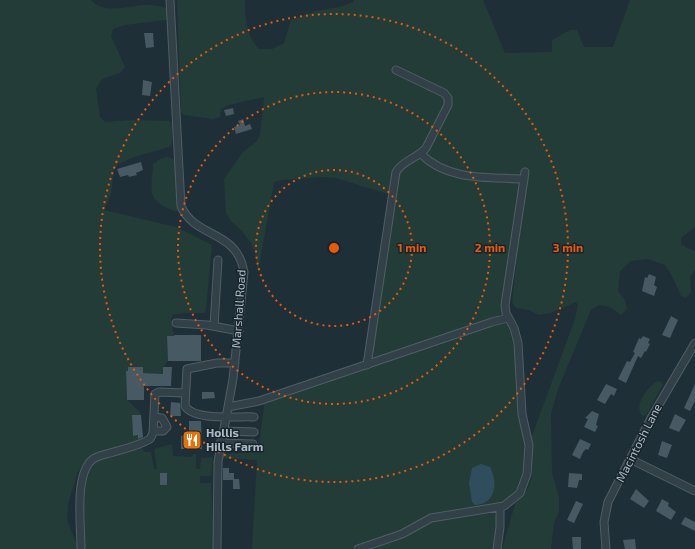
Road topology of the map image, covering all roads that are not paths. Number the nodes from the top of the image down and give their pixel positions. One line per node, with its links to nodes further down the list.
1 (170, 0): 8 (street, Marshall Road)
2 (396, 70): 3 (street)
3 (421, 154): 5 (street); 11 (street)
4 (218, 260): 7 (street)
5 (508, 318): 11 (street); 24 (street)
6 (176, 323): 7 (street)
7 (214, 326): 8 (street)
8 (239, 331): 10 (street, Marshall Road)
9 (695, 343): 22 (street, Macintosh Lane)
10 (235, 363): 12 (street); 13 (street, Marshall Road)
11 (367, 365): 13 (street)
12 (184, 393): 14 (street); 15 (street)
13 (228, 407): 14 (street, Marshall Road)
14 (226, 416): 16 (street); 18 (street, Marshall Road)
15 (154, 417): 17 (street); 17 (street)
16 (254, 417)
17 (153, 431): 25 (street)
18 (223, 431): 19 (street); 20 (street, Marshall Road)
19 (254, 432)
20 (220, 443): 21 (street); 26 (street, Marshall Road)
21 (253, 444)
22 (630, 459): 23 (street); 29 (street, Macintosh Lane)
23 (695, 491)
24 (500, 506): 27 (street); 28 (street)
25 (81, 547)
26 (217, 549)
27 (358, 549)
28 (497, 549)
29 (606, 549)

